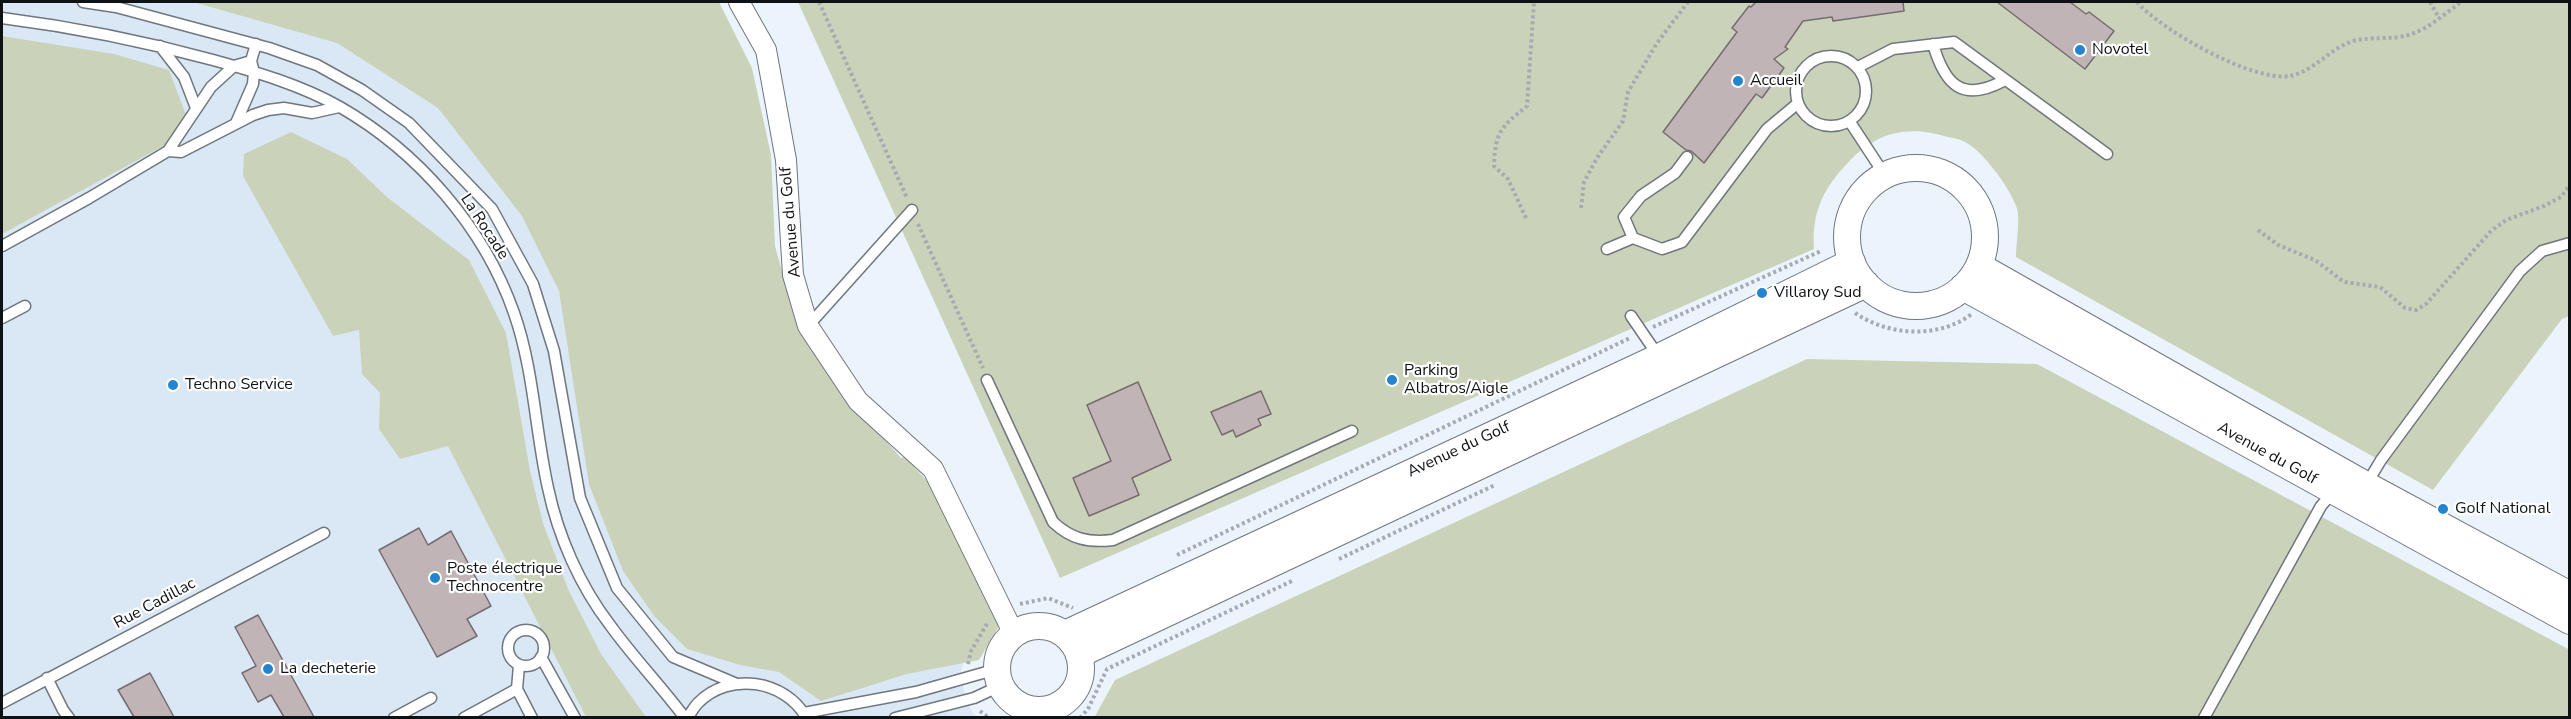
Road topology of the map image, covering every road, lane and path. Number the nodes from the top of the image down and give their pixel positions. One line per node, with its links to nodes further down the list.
1 (83, 2): 11 (lane, La Rocade)
2 (739, 2): 46 (street, Avenue du Golf)
3 (819, 2): 29 (path)
4 (1534, 2): 30 (path)
5 (1688, 2): 28 (path)
6 (2137, 2): 10 (path)
7 (2430, 2): 10 (path)
8 (2461, 2): 10 (path)
9 (2, 18): 13 (lane, La Rocade)
10 (2439, 18)
11 (256, 44): 15 (lane); 70 (lane, La Rocade)
12 (1933, 44): 16 (lane); 17 (lane); 17 (lane)
13 (160, 46): 14 (lane, La Rocade); 20 (lane)
14 (234, 66): 15 (lane, La Rocade); 20 (lane)
15 (252, 66): 19 (lane, La Rocade); 22 (lane)
16 (1858, 67): 18 (lane); 21 (lane)
17 (2006, 80): 24 (lane)
18 (1797, 104): 21 (lane); 32 (lane)
19 (339, 106): 22 (lane); 81 (lane, La Rocade)
20 (196, 108): 23 (lane)
21 (1850, 122): 26 (lane)
22 (236, 123): 23 (lane)
23 (168, 151): 34 (lane)
24 (2107, 154)
25 (1687, 157): 32 (lane)
26 (1884, 174): 37 (street); 38 (street)
27 (2570, 185): 31 (path)
28 (1581, 208)
29 (912, 210): 46 (lane); 49 (path)
30 (1526, 218)
31 (2258, 230)
32 (1633, 238): 35 (lane)
33 (2570, 243): 51 (lane)
34 (2, 246)
35 (1607, 249)
36 (1824, 249): 47 (path)
37 (1852, 262): 39 (street); 48 (street, Avenue du Golf)
38 (1979, 266): 40 (street); 51 (street, Avenue du Golf)
39 (1866, 284): 40 (street); 63 (street, Avenue du Golf)
40 (1963, 287): 52 (street, Avenue du Golf)
41 (25, 306): 45 (lane)
42 (1850, 309): 43 (path)
43 (1976, 312)
44 (1631, 316): 47 (lane)
45 (2, 318)
46 (808, 326): 62 (street, Avenue du Golf)
47 (1642, 332): 48 (lane); 54 (path)
48 (1659, 357): 63 (street, Avenue du Golf)
49 (987, 380): 50 (lane)
50 (1352, 430)
51 (2366, 485): 55 (street, Avenue du Golf)
52 (2334, 491): 61 (street, Avenue du Golf); 85 (lane)
53 (324, 532): 69 (lane, Rue Cadillac)
54 (1172, 558)
55 (2570, 595)
56 (1080, 602): 58 (path)
57 (1019, 604): 58 (path)
58 (1069, 607): 59 (path)
59 (1079, 612)
60 (992, 616): 66 (path)
61 (2570, 621)
62 (1014, 634): 63 (street); 68 (street)
63 (1072, 644): 68 (street)
64 (541, 657): 65 (lane); 65 (lane); 80 (lane)
65 (519, 665): 71 (lane)
66 (967, 668)
67 (1107, 669): 84 (path)
68 (998, 677): 75 (lane); 82 (lane)
69 (47, 678): 73 (lane, Rue Cadillac); 76 (lane)
70 (737, 684): 75 (lane); 81 (lane)
71 (517, 689): 78 (lane); 79 (lane)
72 (431, 698): 77 (lane)
73 (2, 703)
74 (976, 709): 83 (path)
75 (805, 715)
76 (69, 717)
77 (394, 717)
78 (464, 717)
79 (532, 717)
80 (575, 717)
81 (686, 717)
82 (895, 717)
83 (989, 717)
84 (1080, 717)
85 (2204, 717)

